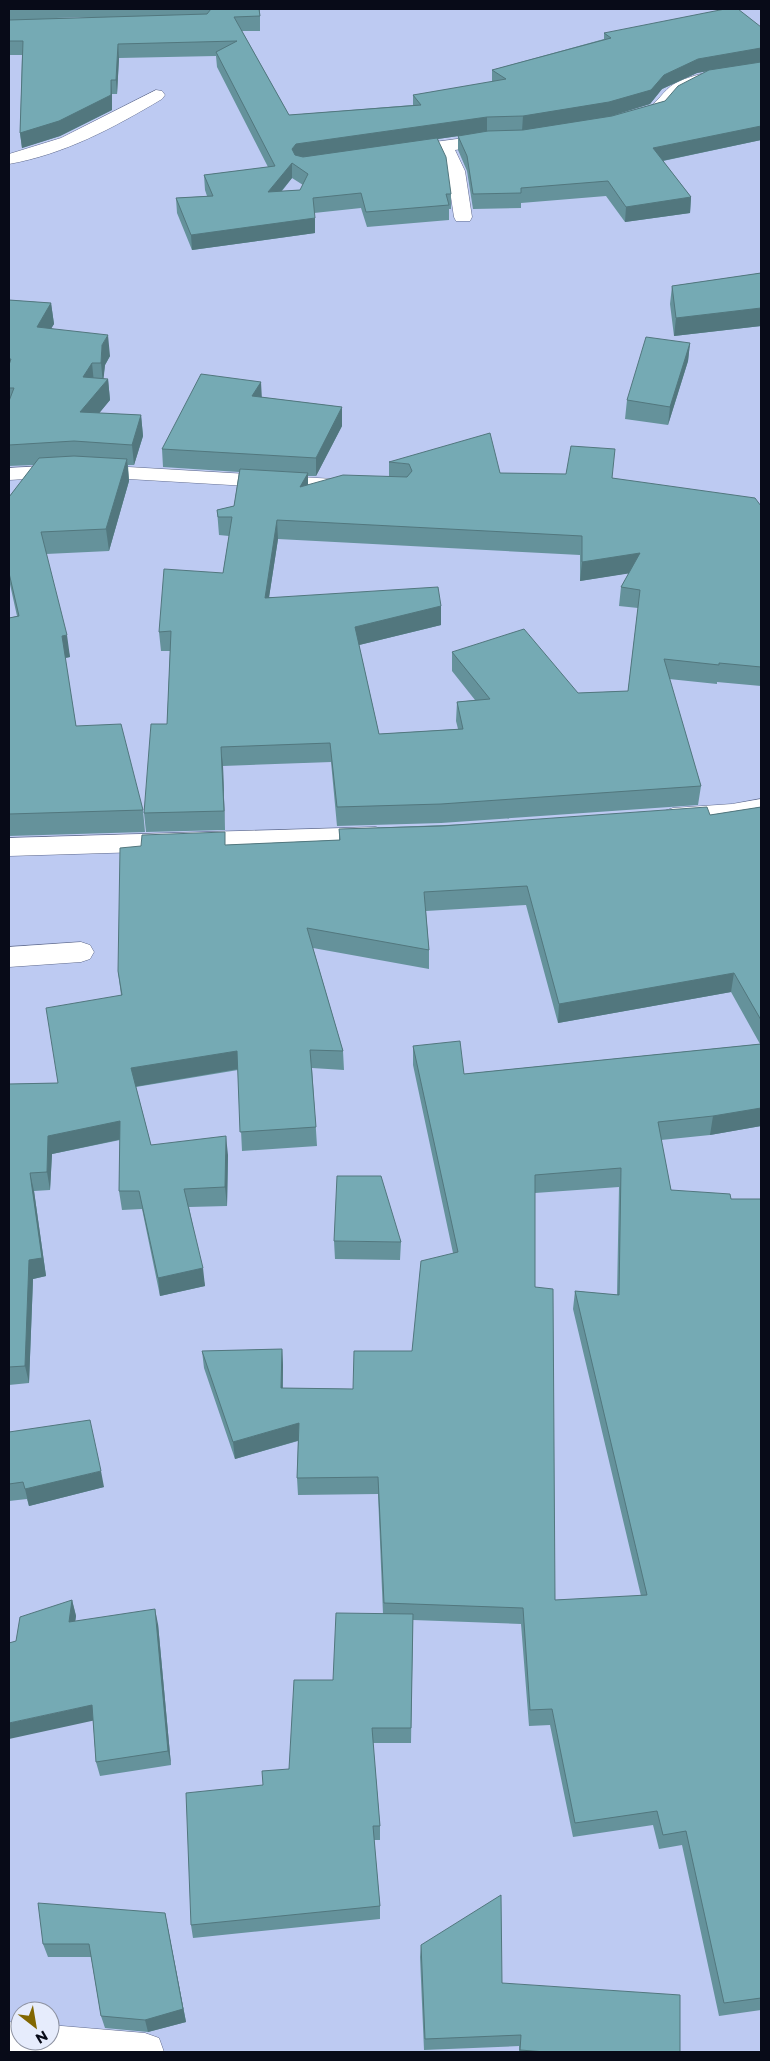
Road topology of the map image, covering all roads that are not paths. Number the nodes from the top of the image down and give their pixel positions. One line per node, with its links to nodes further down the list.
1 (761, 69): 3 (street)
2 (156, 96): 7 (street)
3 (619, 121)
4 (513, 138): 5 (street)
5 (444, 145): 6 (street); 8 (street)
6 (388, 153)
7 (9, 159)
8 (463, 217)
9 (9, 474): 10 (street)
10 (371, 487)
11 (761, 808): 12 (street)
12 (654, 818)
13 (402, 835): 14 (street)
14 (9, 847)
15 (81, 952): 16 (street)
16 (9, 957)
17 (9, 2041): 18 (street)
18 (145, 2052)

